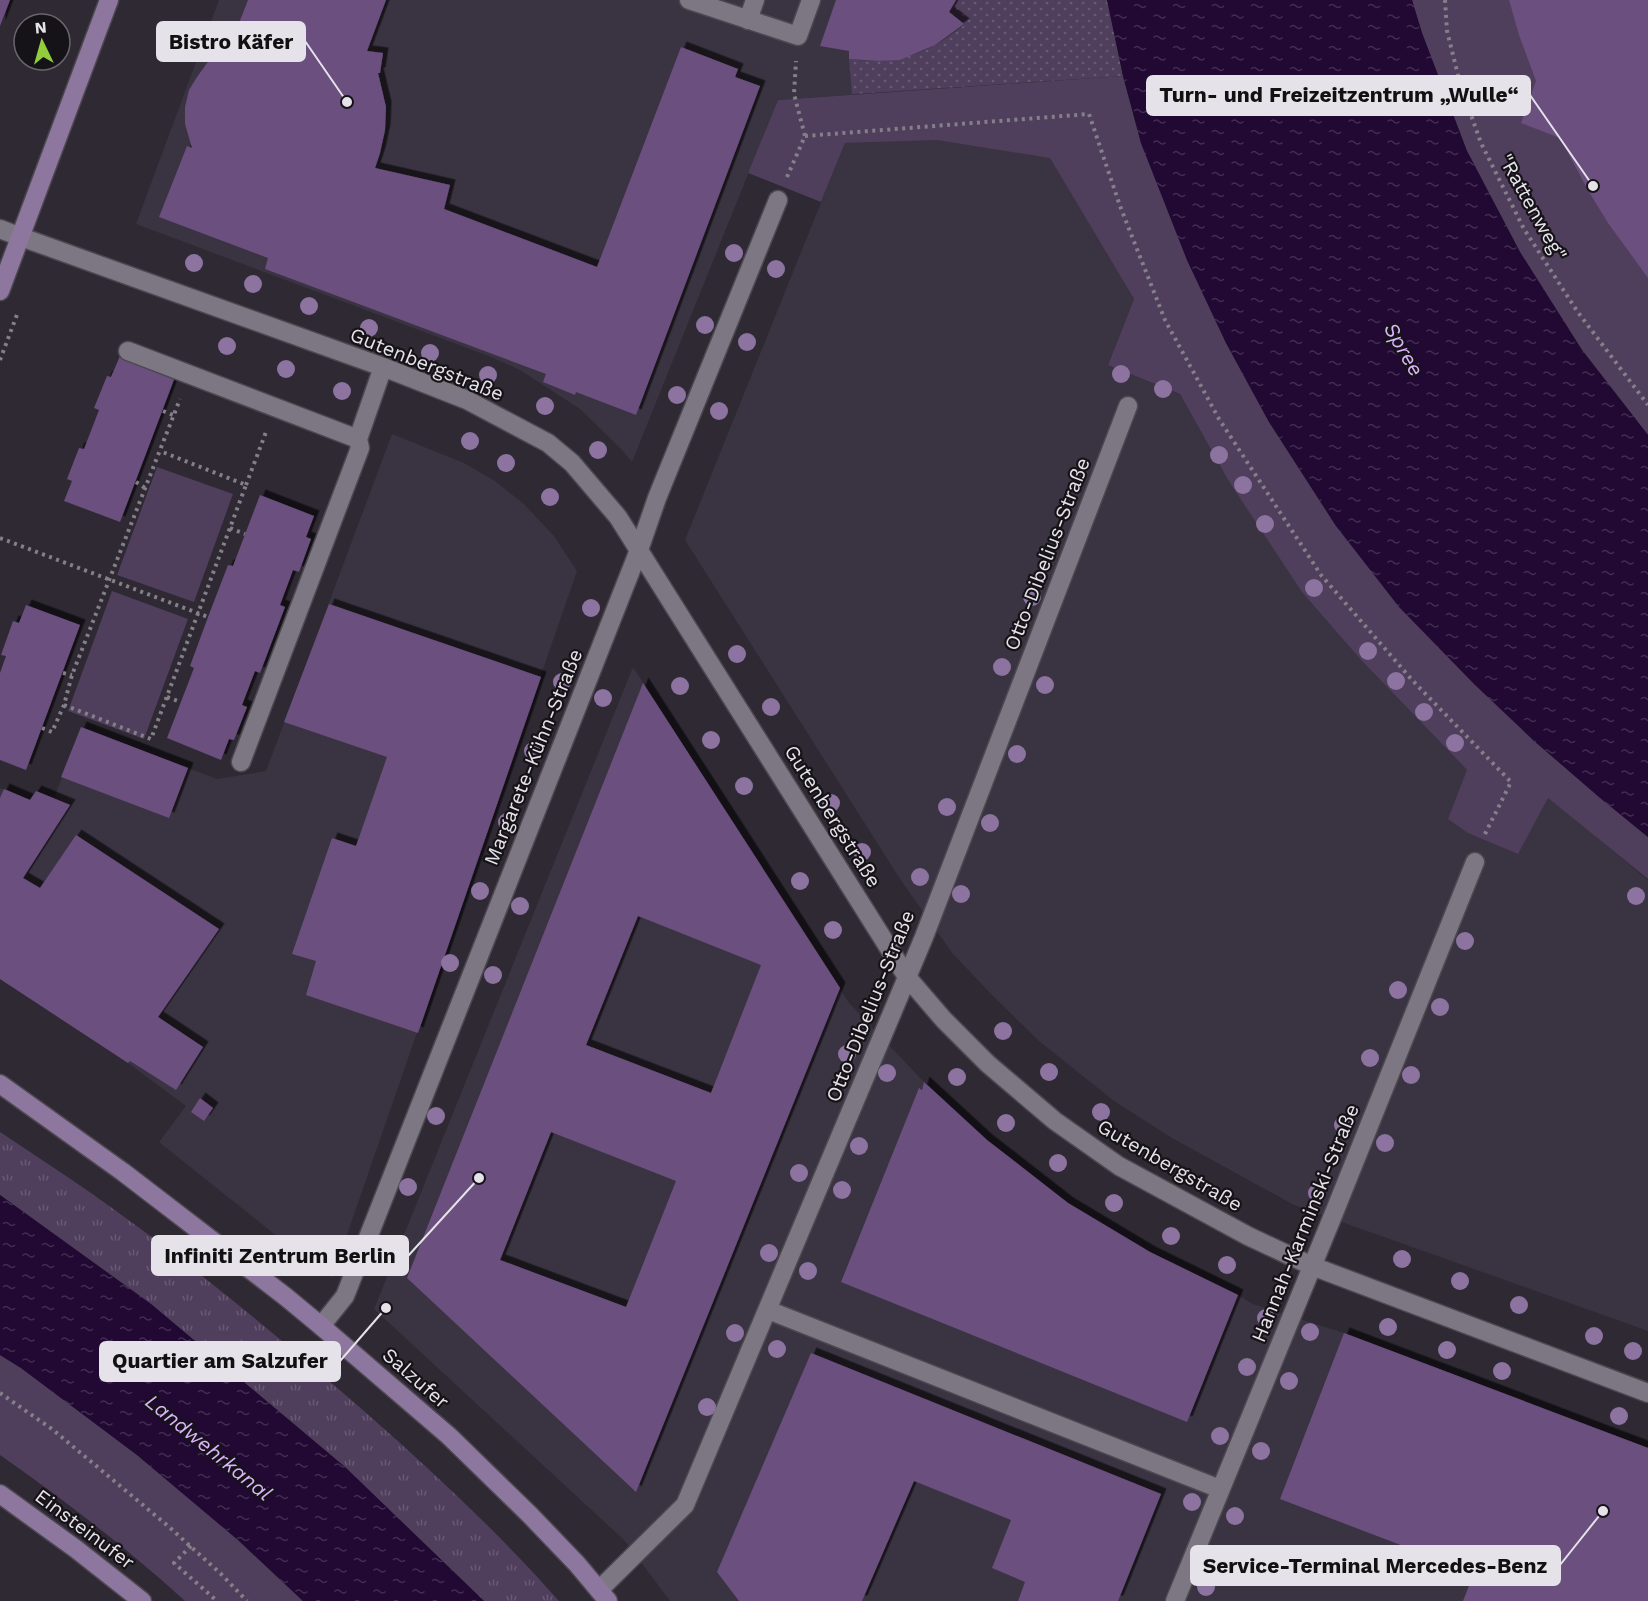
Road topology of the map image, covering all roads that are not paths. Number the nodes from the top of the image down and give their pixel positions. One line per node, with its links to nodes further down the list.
1 (109, 0): 8 (street)
2 (688, 0): 5 (street)
3 (755, 0): 5 (street)
4 (811, 0): 5 (street)
5 (748, 20)
6 (778, 200): 14 (street, Margarete-Kühn-Straße)
7 (0, 229): 8 (street, Gutenbergstraße)
8 (21, 237): 9 (street); 11 (street, Gutenbergstraße)
9 (0, 291)
10 (128, 351): 13 (street)
11 (382, 367): 13 (street); 14 (street, Gutenbergstraße)
12 (1128, 406): 17 (street, Otto-Dibelius-Straße)
13 (358, 439): 15 (street)
14 (639, 550): 17 (street, Gutenbergstraße); 21 (street, Margarete-Kühn-Straße)
15 (241, 762)
16 (1475, 862): 19 (street, Hannah-Karminski-Straße)
17 (908, 976): 19 (street, Gutenbergstraße); 20 (street, Otto-Dibelius-Straße)
18 (0, 1084): 21 (street, Salzufer)
19 (1312, 1266): 22 (street, Gutenbergstraße); 23 (street, Hannah-Karminski-Straße)
20 (768, 1310): 23 (street); 25 (street, Otto-Dibelius-Straße)
21 (321, 1326): 25 (street, Salzufer)
22 (1648, 1393)
23 (1220, 1489): 27 (street, Hannah-Karminski-Straße)
24 (0, 1494): 26 (street, Einsteinufer)
25 (604, 1596)
26 (142, 1601)
27 (1175, 1601)

